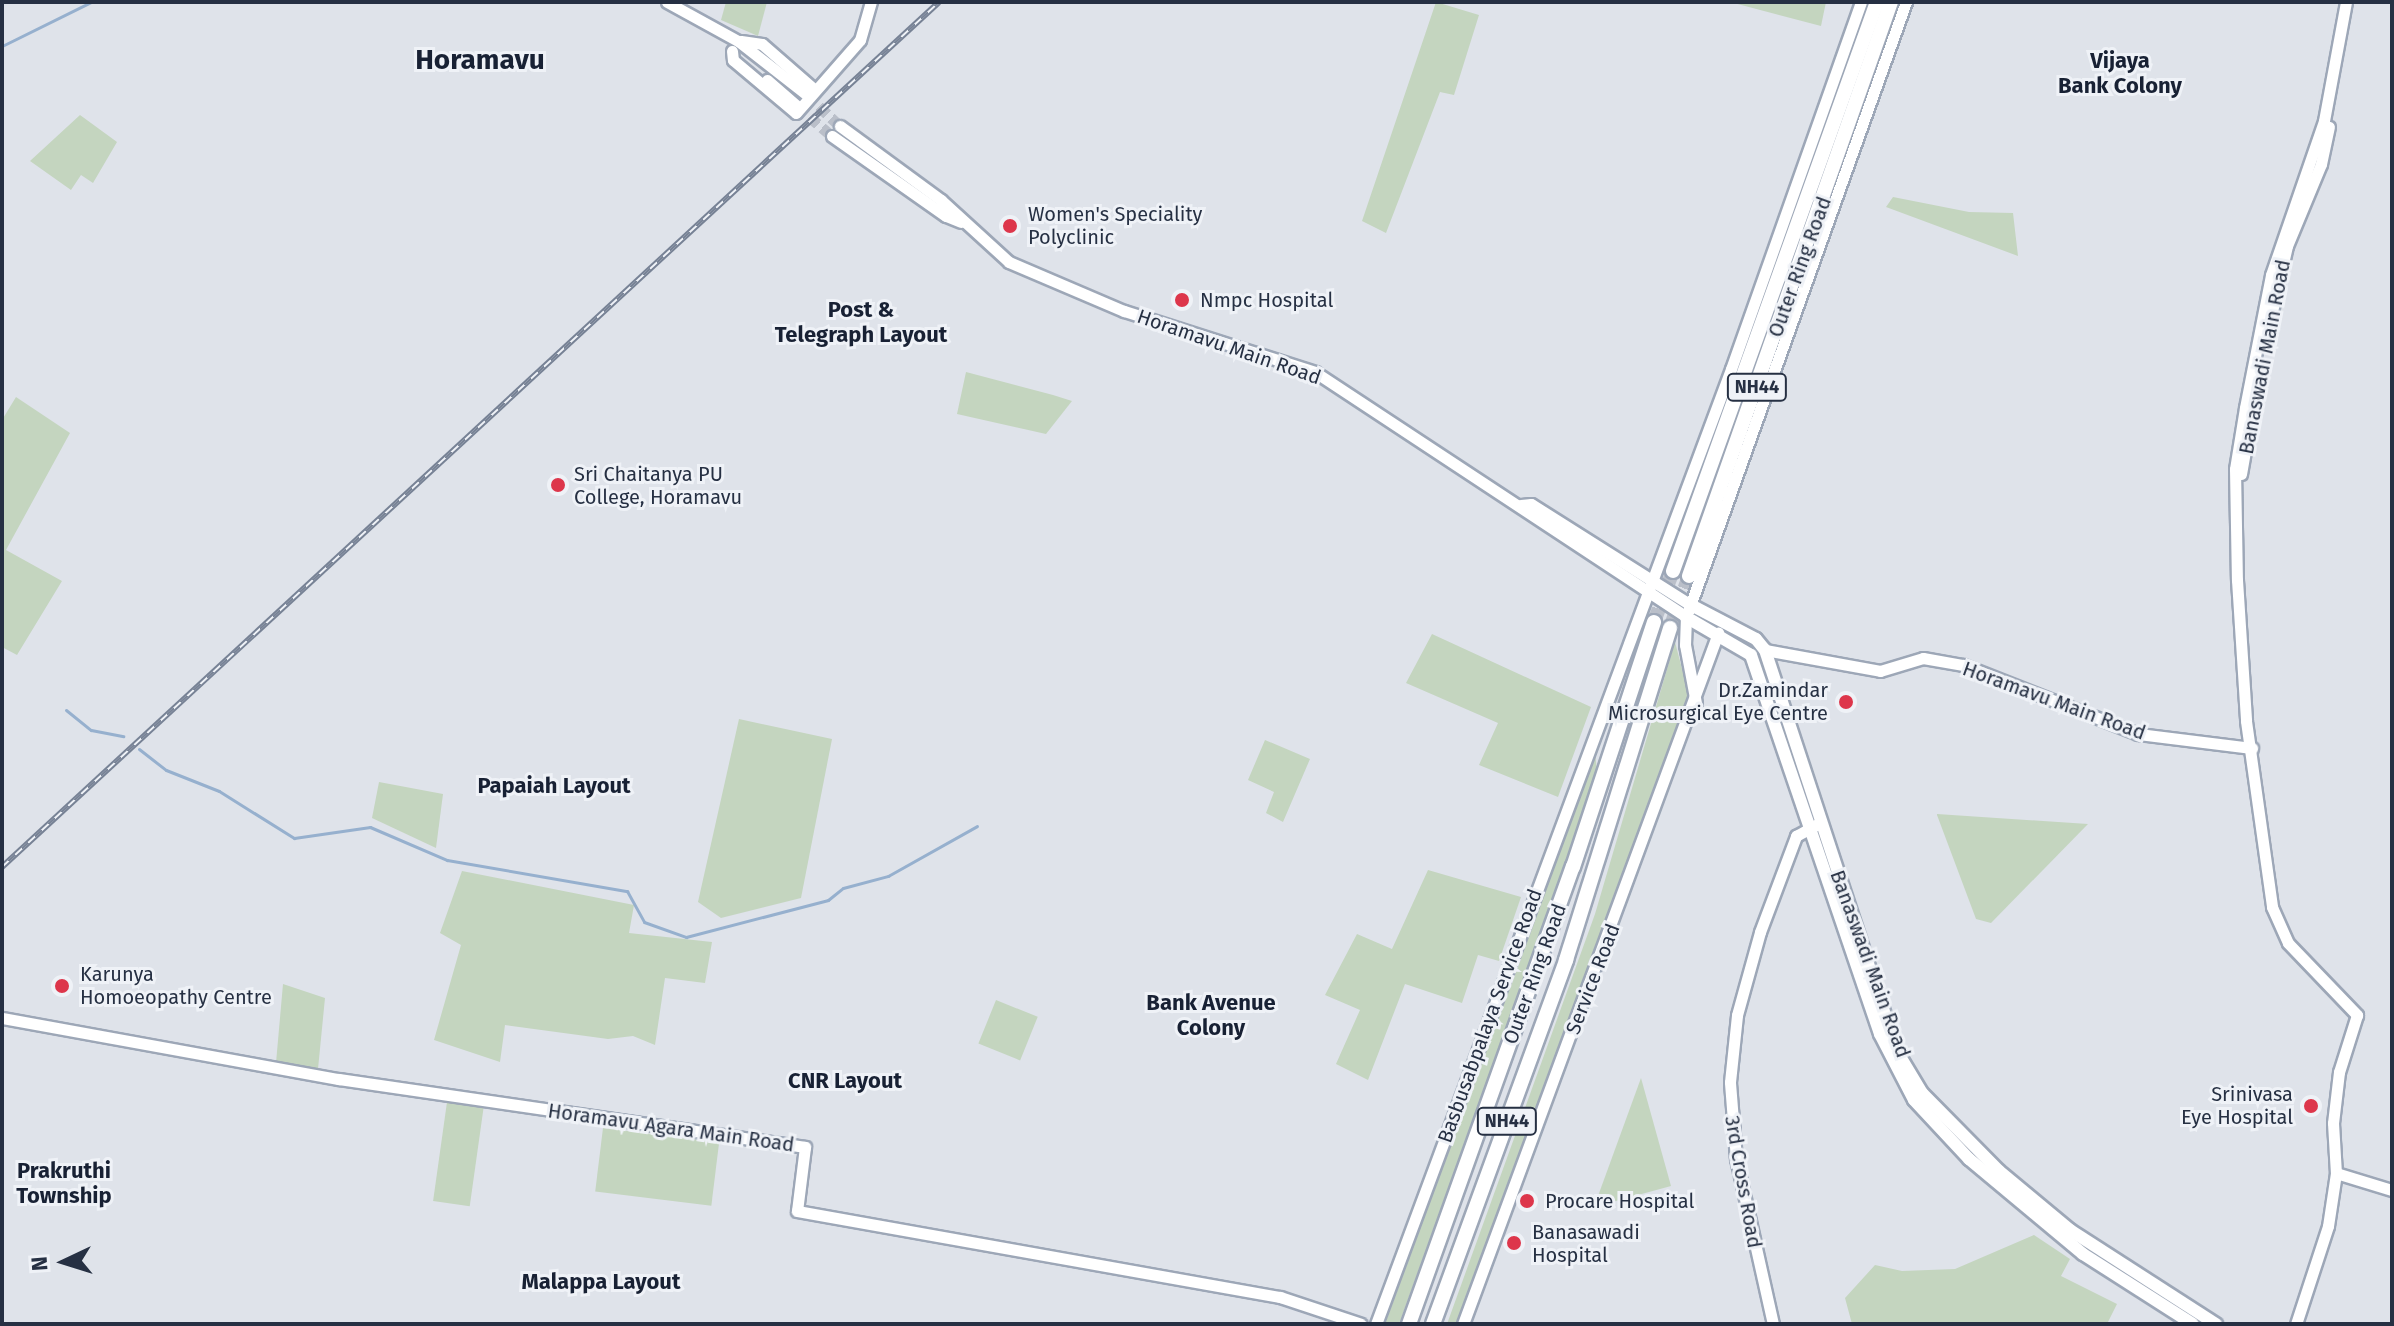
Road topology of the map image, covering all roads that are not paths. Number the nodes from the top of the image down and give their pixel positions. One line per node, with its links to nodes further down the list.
1 (667, 2): 9 (street)
2 (871, 2): 10 (street)
3 (1861, 2): 12 (street, Basbusabpalaya Service Road)
4 (1877, 2): 12 (highway, Outer Ring Road / NH44)
5 (1891, 2): 17 (highway, Outer Ring Road / NH44)
6 (1906, 2): 20 (street)
7 (2346, 2): 14 (street, Banaswadi Main Road)
8 (2354, 2): 14 (street, Banaswadi Main Road)
9 (735, 46): 10 (street); 10 (street); 11 (street)
10 (811, 92)
11 (797, 106)
12 (1829, 118): 16 (highway, Outer Ring Road / NH44); 18 (street, Basbusabpalaya Service Road)
13 (836, 131): 15 (street, Horamavu Main Road)
14 (2237, 481): 26 (street, Banaswadi Main Road)
15 (1521, 505): 18 (street, Horamavu Main Road); 19 (street, Horamavu Main Road)
16 (1673, 571)
17 (1689, 576)
18 (1652, 580): 19 (street, Basbusabpalaya Service Road); 20 (street, Horamavu Main Road)
19 (1647, 594): 20 (street, Horamavu Main Road); 32 (street, Basbusabpalaya Service Road)
20 (1688, 611): 23 (main road, Banaswadi Main Road); 24 (main road); 25 (street)
21 (1654, 622): 33 (highway, Outer Ring Road / NH44)
22 (1670, 628): 34 (highway, Outer Ring Road / NH44)
23 (1718, 633): 25 (street, Service Road); 27 (main road, Banaswadi Main Road)
24 (1765, 650): 26 (street, Horamavu Main Road); 27 (main road, Banaswadi Main Road)
25 (1696, 703): 35 (street, Service Road)
26 (2252, 748): 29 (street, Banaswadi Main Road)
27 (1815, 825): 36 (street, 3rd Cross Road); 37 (main road, Banaswadi Main Road); 38 (main road, Banaswadi Main Road)
28 (2, 1018): 31 (street, Horamavu Agara Main Road)
29 (2336, 1173): 30 (street); 39 (street)
30 (2392, 1190)
31 (1361, 1324)
32 (1376, 1324)
33 (1409, 1324)
34 (1433, 1324)
35 (1463, 1324)
36 (1773, 1324)
37 (2193, 1324)
38 (2216, 1324)
39 (2296, 1324)

